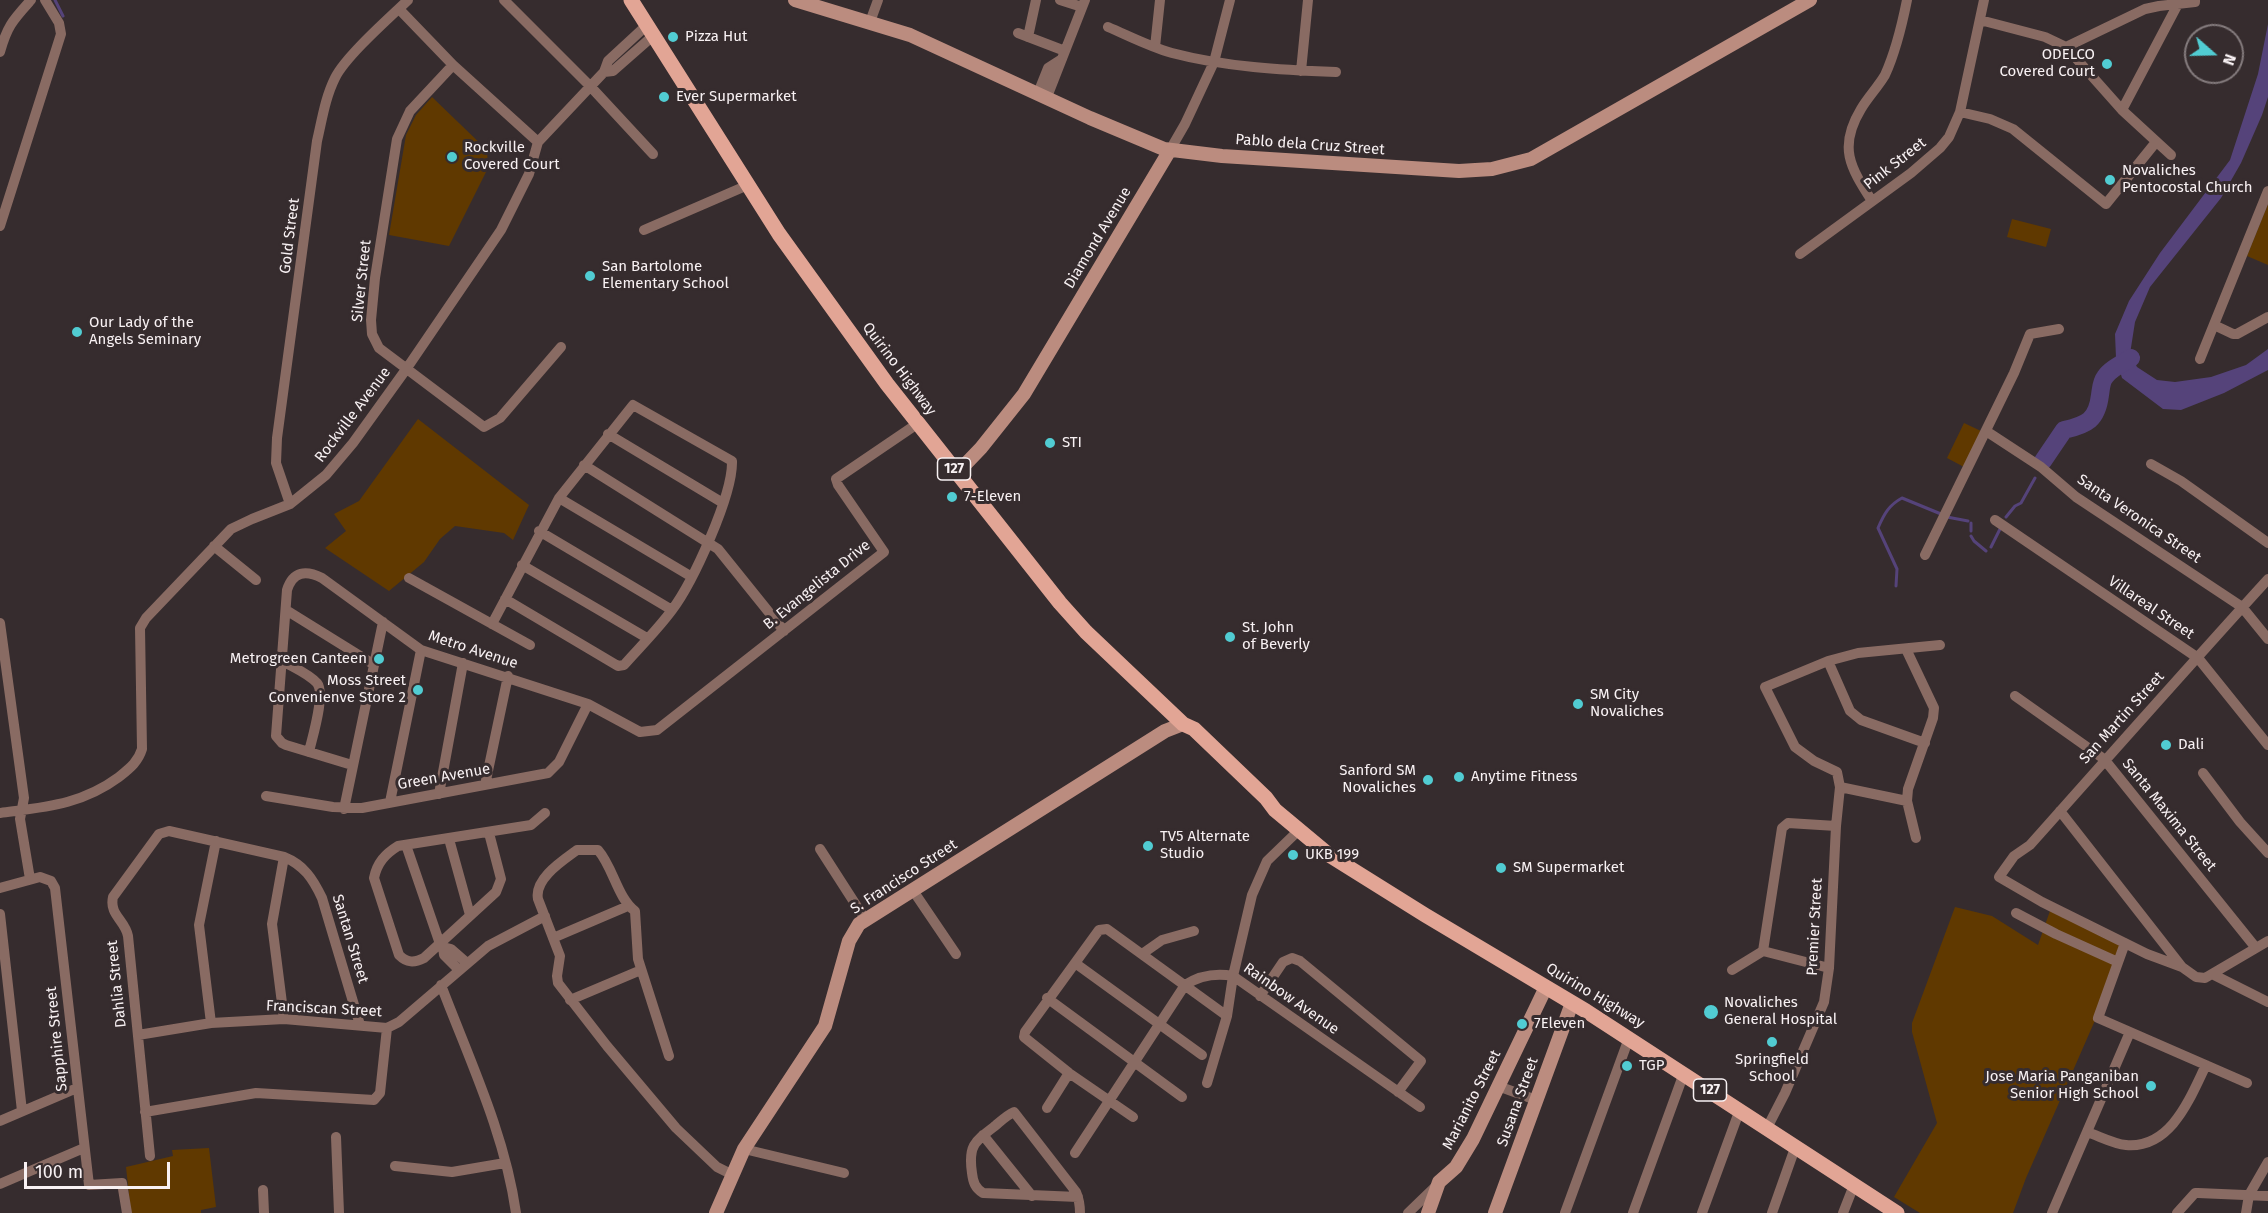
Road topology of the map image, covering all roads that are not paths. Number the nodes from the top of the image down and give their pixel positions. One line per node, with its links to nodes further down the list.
1 (31, 0): 26 (street)
2 (45, 0): 44 (street)
3 (408, 0): 19 (street, Gold Street)
4 (504, 0): 32 (street)
5 (631, 0): 23 (main road, Quirino Highway / 127)
6 (795, 0): 21 (street, Pablo dela Cruz Street)
7 (878, 0): 21 (street)
8 (1036, 0): 27 (street)
9 (1060, 0): 17 (street)
10 (1160, 0): 24 (street)
11 (1230, 0): 28 (street, Diamond Avenue)
12 (1308, 0): 30 (street)
13 (1810, 0): 38 (street, Pablo dela Cruz Street)
14 (1907, 0): 43 (street)
15 (1984, 0): 20 (street, Pink Street)
16 (2195, 0): 18 (street)
17 (1084, 4): 27 (street)
18 (2178, 4): 25 (street); 34 (street)
19 (399, 9): 29 (street); 61 (street, Gold Street)
20 (1980, 20): 25 (street); 35 (street, Pink Street)
21 (870, 22): 33 (street, Pablo dela Cruz Street)
22 (1108, 27): 24 (street)
23 (651, 30): 32 (street, Rockville Avenue); 41 (main road, Quirino Highway / 127)
24 (1155, 47): 28 (street)
25 (2066, 47): 34 (street)
26 (0, 52)
27 (1064, 55): 33 (street)
28 (1214, 62): 30 (street); 38 (street, Diamond Avenue)
29 (453, 65): 36 (street); 52 (street, Silver Street)
30 (1301, 71): 31 (street)
31 (1336, 72)
32 (591, 86): 36 (street, Rockville Avenue); 39 (street)
33 (1043, 95): 38 (street, Pablo dela Cruz Street)
34 (2122, 110): 37 (street)
35 (1960, 112): 37 (street); 43 (street, Pink Street)
36 (538, 142): 52 (street, Rockville Avenue)
37 (2156, 142): 40 (street)
38 (1170, 150): 58 (street, Diamond Avenue)
39 (653, 154)
40 (2170, 155)
41 (748, 185): 45 (street); 53 (main road, Quirino Highway / 127)
42 (2268, 191): 48 (street)
43 (1872, 201): 46 (street, Pink Street)
44 (0, 225)
45 (644, 230)
46 (1800, 254)
47 (2268, 317): 48 (street)
48 (2214, 325): 51 (street)
49 (2059, 329): 54 (street)
50 (561, 347): 52 (street, Silver Street)
51 (2200, 359)
52 (407, 368): 61 (street, Rockville Avenue)
53 (917, 424): 58 (main road, Quirino Highway / 127); 80 (street, B. Evangelista Drive)
54 (1986, 431): 67 (street); 74 (street, Santa Veronica Street)
55 (608, 434): 57 (street); 60 (street); 60 (street)
56 (2151, 464): 65 (street)
57 (584, 465): 59 (street); 64 (street)
58 (957, 473): 96 (main road, Quirino Highway / 127)
59 (559, 498): 63 (street); 69 (street)
60 (723, 502): 64 (street)
61 (290, 504): 66 (street, Rockville Avenue)
62 (1995, 520): 87 (street, Villareal Street)
63 (539, 531): 68 (street); 76 (street)
64 (708, 541): 69 (street); 80 (street)
65 (2268, 543)
66 (214, 546): 72 (street); 110 (street, Rockville Avenue)
67 (1926, 555)
68 (522, 565): 73 (street); 81 (street)
69 (692, 577): 76 (street)
70 (409, 578): 79 (street)
71 (2268, 579): 74 (street, San Martin Street)
72 (256, 580)
73 (505, 599): 79 (street); 81 (street)
74 (2242, 607): 82 (street, Santa Veronica Street); 87 (street, San Martin Street)
75 (286, 610): 77 (street, Metro Avenue); 88 (street); 91 (street)
76 (672, 610): 81 (street)
77 (383, 621): 86 (street, Metro Avenue); 91 (street)
78 (0, 623): 110 (street)
79 (492, 624): 83 (street)
80 (784, 631): 95 (street, B. Evangelista Drive)
81 (647, 638)
82 (2268, 639)
83 (530, 645)
84 (1940, 645): 85 (street)
85 (1906, 649): 89 (street); 97 (street)
86 (420, 650): 90 (street, Metro Avenue); 108 (street)
87 (2198, 658): 98 (street, Villareal Street); 100 (street, San Martin Street)
88 (281, 660): 99 (street); 99 (street)
89 (1828, 661): 97 (street); 104 (street)
90 (463, 663): 92 (street, Metro Avenue); 105 (street)
91 (373, 664): 101 (street)
92 (508, 676): 94 (street, Metro Avenue); 103 (street)
93 (2015, 696): 100 (street, Santa Maxima Street)
94 (588, 704): 95 (street, Metro Avenue); 103 (street, Green Avenue)
95 (619, 721)
96 (1183, 724): 115 (main road, Quirino Highway / 127); 127 (street, S. Francisco Street)
97 (1924, 743): 107 (street)
98 (2268, 745)
99 (309, 752): 101 (street)
100 (2104, 759): 111 (street, San Martin Street); 139 (street, Santa Maxima Street)
101 (352, 765): 109 (street)
102 (2203, 772): 123 (street)
103 (486, 785): 105 (street, Green Avenue)
104 (1840, 787): 107 (street); 114 (street, Premier Street)
105 (439, 794): 108 (street, Green Avenue)
106 (266, 796): 109 (street, Green Avenue)
107 (1907, 801): 118 (street)
108 (390, 802): 109 (street, Green Avenue)
109 (344, 808)
110 (22, 810): 112 (street, Rockville Avenue); 125 (street)
111 (2060, 811): 137 (street, San Martin Street); 146 (street)
112 (0, 813)
113 (545, 813): 117 (street)
114 (1836, 826): 140 (street); 147 (street, Premier Street)
115 (1298, 831): 151 (street); 154 (main road, Quirino Highway / 127)
116 (164, 832): 120 (street, Santan Street); 167 (street, Dahlia Street)
117 (489, 833): 119 (street); 131 (street)
118 (1916, 838)
119 (449, 839): 121 (street); 131 (street)
120 (216, 841): 124 (street, Santan Street); 162 (street)
121 (406, 845): 138 (street); 138 (street)
122 (820, 849): 133 (street)
123 (2268, 853)
124 (284, 857): 161 (street); 164 (street, Santan Street)
125 (30, 879): 126 (street); 178 (street, Sapphire Street)
126 (0, 888)
127 (912, 889): 133 (street, S. Francisco Street); 141 (street)
128 (628, 906): 132 (street); 135 (street); 148 (street)
129 (2016, 913): 143 (street)
130 (0, 914): 185 (street)
131 (471, 915): 138 (street)
132 (545, 916): 135 (street); 145 (street, Franciscan Street)
133 (865, 919): 196 (street, S. Francisco Street)
134 (1194, 931): 142 (street)
135 (554, 938): 157 (street)
136 (2268, 941): 139 (street)
137 (2125, 943): 143 (street); 146 (street)
138 (441, 946): 145 (street)
139 (2256, 948): 150 (street)
140 (1763, 951): 147 (street); 149 (street)
141 (956, 954)
142 (1142, 954): 144 (street); 153 (street)
143 (2118, 962): 166 (street)
144 (1075, 963): 156 (street); 163 (street)
145 (463, 966): 152 (street, Franciscan Street)
146 (2182, 967): 150 (street)
147 (1829, 968): 190 (street, Premier Street)
148 (641, 970): 157 (street); 170 (street)
149 (1732, 970)
150 (2212, 974): 158 (street)
151 (1233, 976): 153 (street, Rainbow Avenue); 155 (street, Rainbow Avenue); 160 (street)
152 (441, 985): 165 (street, Franciscan Street); 200 (street)
153 (1185, 985): 160 (street); 163 (street)
154 (1546, 987): 159 (main road, Quirino Highway / 127); 177 (street, Marianito Street)
155 (1260, 996): 179 (street, Rainbow Avenue); 179 (street)
156 (1047, 998): 171 (street); 173 (street)
157 (570, 1000): 203 (street)
158 (2268, 1002)
159 (1572, 1003): 168 (main road, Quirino Highway / 127); 181 (street, Susana Street)
160 (1227, 1016): 175 (street)
161 (284, 1019): 162 (street, Franciscan Street); 164 (street, Franciscan Street)
162 (211, 1023): 167 (street, Franciscan Street)
163 (1159, 1024): 169 (street); 171 (street)
164 (360, 1025): 165 (street, Franciscan Street)
165 (387, 1028): 187 (street)
166 (2130, 1032): 172 (street); 191 (street)
167 (138, 1035): 187 (street, Dahlia Street)
168 (1629, 1038): 174 (main road, Quirino Highway / 127); 221 (street)
169 (1202, 1055)
170 (669, 1056)
171 (1134, 1063): 180 (street); 182 (street)
172 (2206, 1065): 176 (street); 191 (street)
173 (1069, 1073): 182 (street); 184 (street)
174 (1684, 1073): 186 (main road, Quirino Highway / 127); 222 (street)
175 (1207, 1083)
176 (2247, 1083)
177 (1498, 1086): 181 (street); 204 (street, Marianito Street)
178 (77, 1088): 185 (street); 194 (street, Sapphire Street)
179 (1398, 1092): 183 (street, Rainbow Avenue)
180 (1182, 1097)
181 (1536, 1100): 220 (street, Susana Street)
182 (1109, 1101): 188 (street); 197 (street)
183 (1420, 1107)
184 (1047, 1108)
185 (22, 1111): 189 (street)
186 (1739, 1112): 190 (main road, Quirino Highway / 127); 223 (street)
187 (145, 1113): 198 (street, Dahlia Street)
188 (1133, 1118)
189 (0, 1121)
190 (1767, 1128): 195 (main road, Quirino Highway / 127)
191 (2087, 1132): 227 (street)
192 (983, 1135): 209 (street); 209 (street); 211 (street)
193 (336, 1137): 214 (street)
194 (84, 1148): 205 (street); 212 (street, Sapphire Street)
195 (1795, 1148): 206 (main road, Quirino Highway / 127); 224 (street)
196 (744, 1149): 202 (street); 203 (street, S. Francisco Street)
197 (1075, 1153)
198 (150, 1156)
199 (2268, 1162): 208 (street)
200 (505, 1163): 201 (street); 215 (street)
201 (395, 1166)
202 (844, 1173)
203 (731, 1174): 216 (street, S. Francisco Street)
204 (1439, 1182): 218 (street, Marianito Street); 219 (street)
205 (0, 1184)
206 (1854, 1185): 225 (street); 226 (main road, Quirino Highway / 127)
207 (263, 1190): 213 (street)
208 (2249, 1195): 210 (street); 228 (street); 229 (street)
209 (1032, 1196): 211 (street)
210 (2268, 1196)
211 (1078, 1197): 217 (street)
212 (127, 1213)
213 (264, 1213)
214 (339, 1213)
215 (516, 1213)
216 (716, 1213)
217 (1080, 1213)
218 (1408, 1213)
219 (1428, 1213)
220 (1495, 1213)
221 (1565, 1213)
222 (1633, 1213)
223 (1702, 1213)
224 (1772, 1213)
225 (1843, 1213)
226 (1897, 1213)
227 (2052, 1213)
228 (2177, 1213)
229 (2246, 1213)

